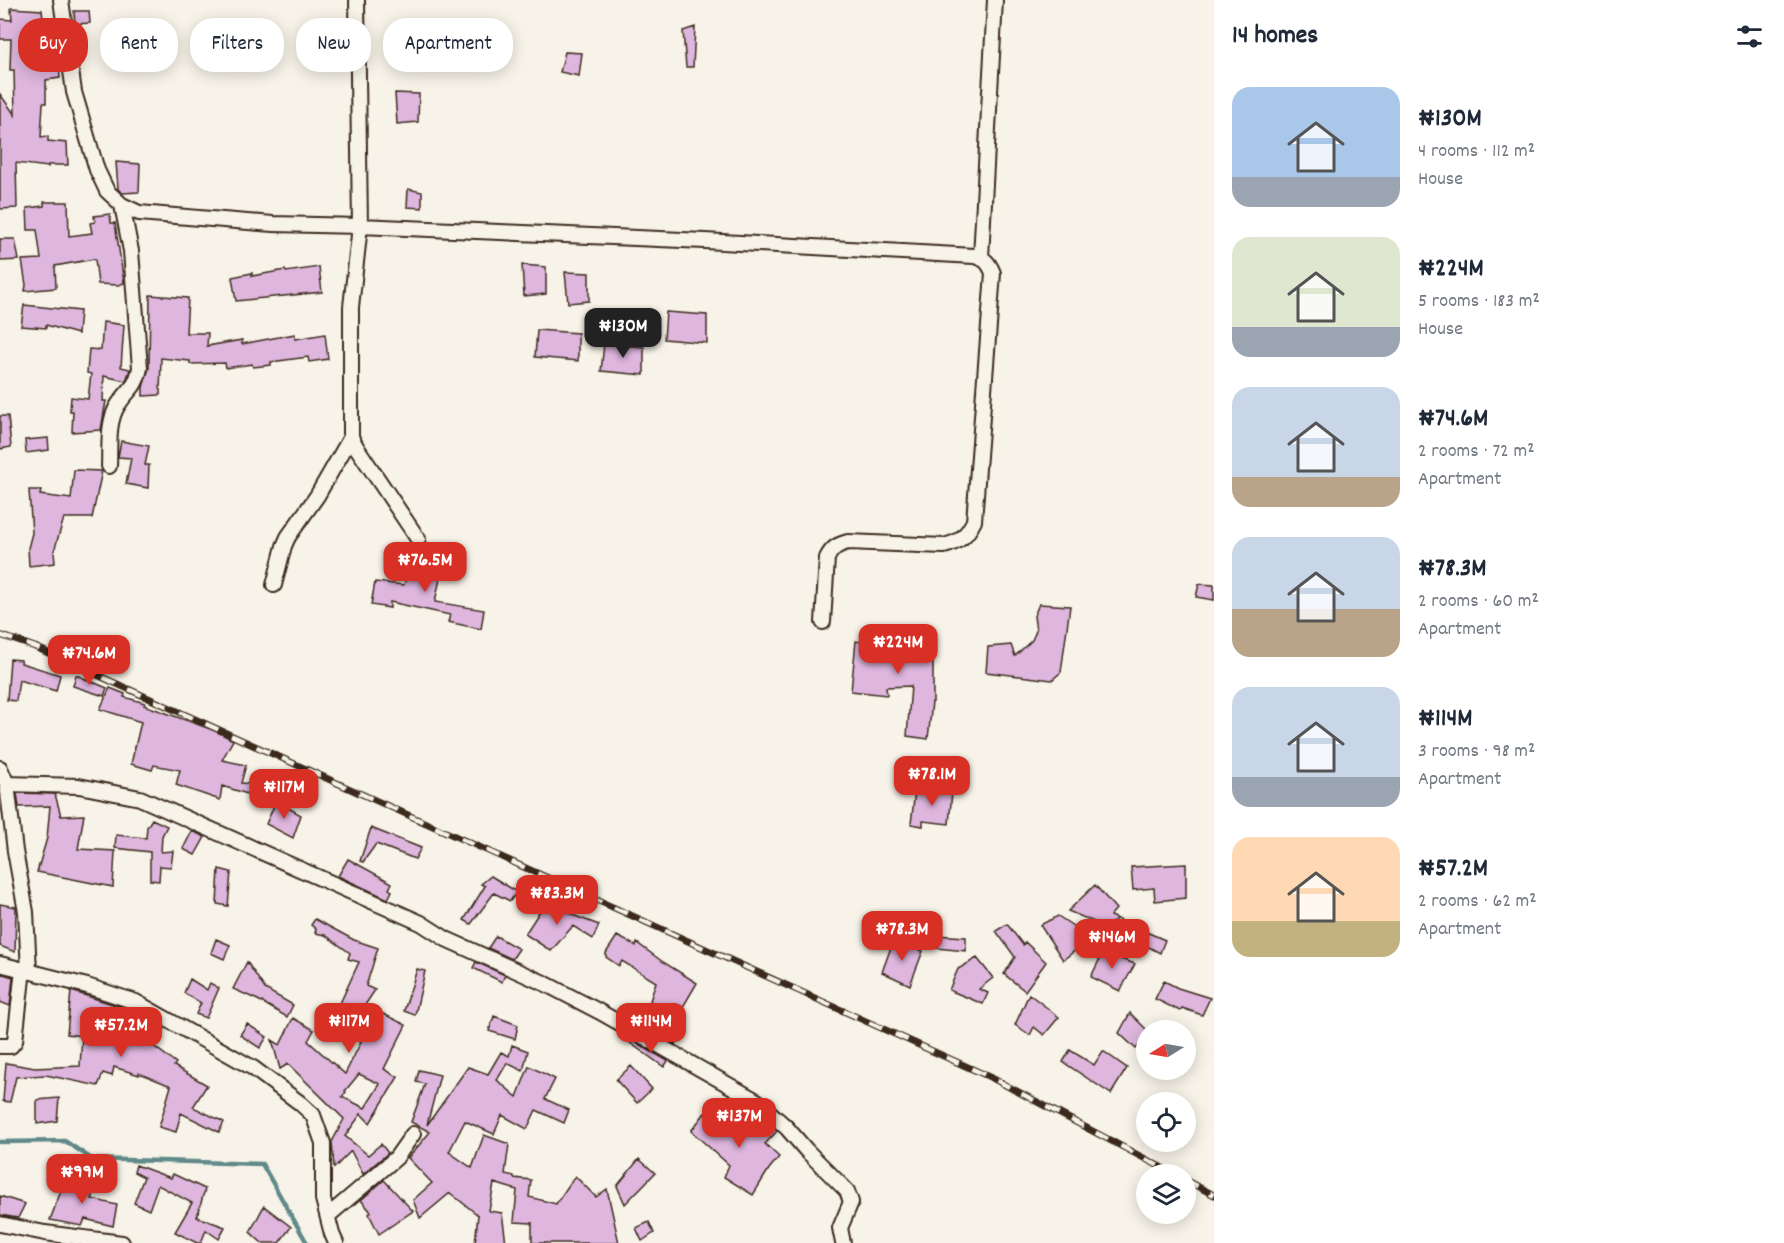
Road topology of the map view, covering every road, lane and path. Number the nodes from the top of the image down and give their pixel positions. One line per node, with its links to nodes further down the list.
1 (61, 0): 4 (street)
2 (357, 0): 5 (street)
3 (994, 0): 6 (street)
4 (122, 205): 5 (street); 8 (street)
5 (360, 226): 6 (street); 7 (street)
6 (981, 257): 11 (street)
7 (351, 436): 9 (street); 10 (street)
8 (109, 466)
9 (418, 539)
10 (274, 585)
11 (823, 622)
12 (0, 768): 13 (street)
13 (7, 784): 15 (street); 22 (street)
14 (0, 964): 15 (street)
15 (26, 970): 16 (street); 18 (street)
16 (0, 1046)
17 (413, 1134): 18 (street)
18 (329, 1215): 21 (street)
19 (0, 1224): 20 (street)
20 (122, 1243)
21 (336, 1243)
22 (843, 1243)

